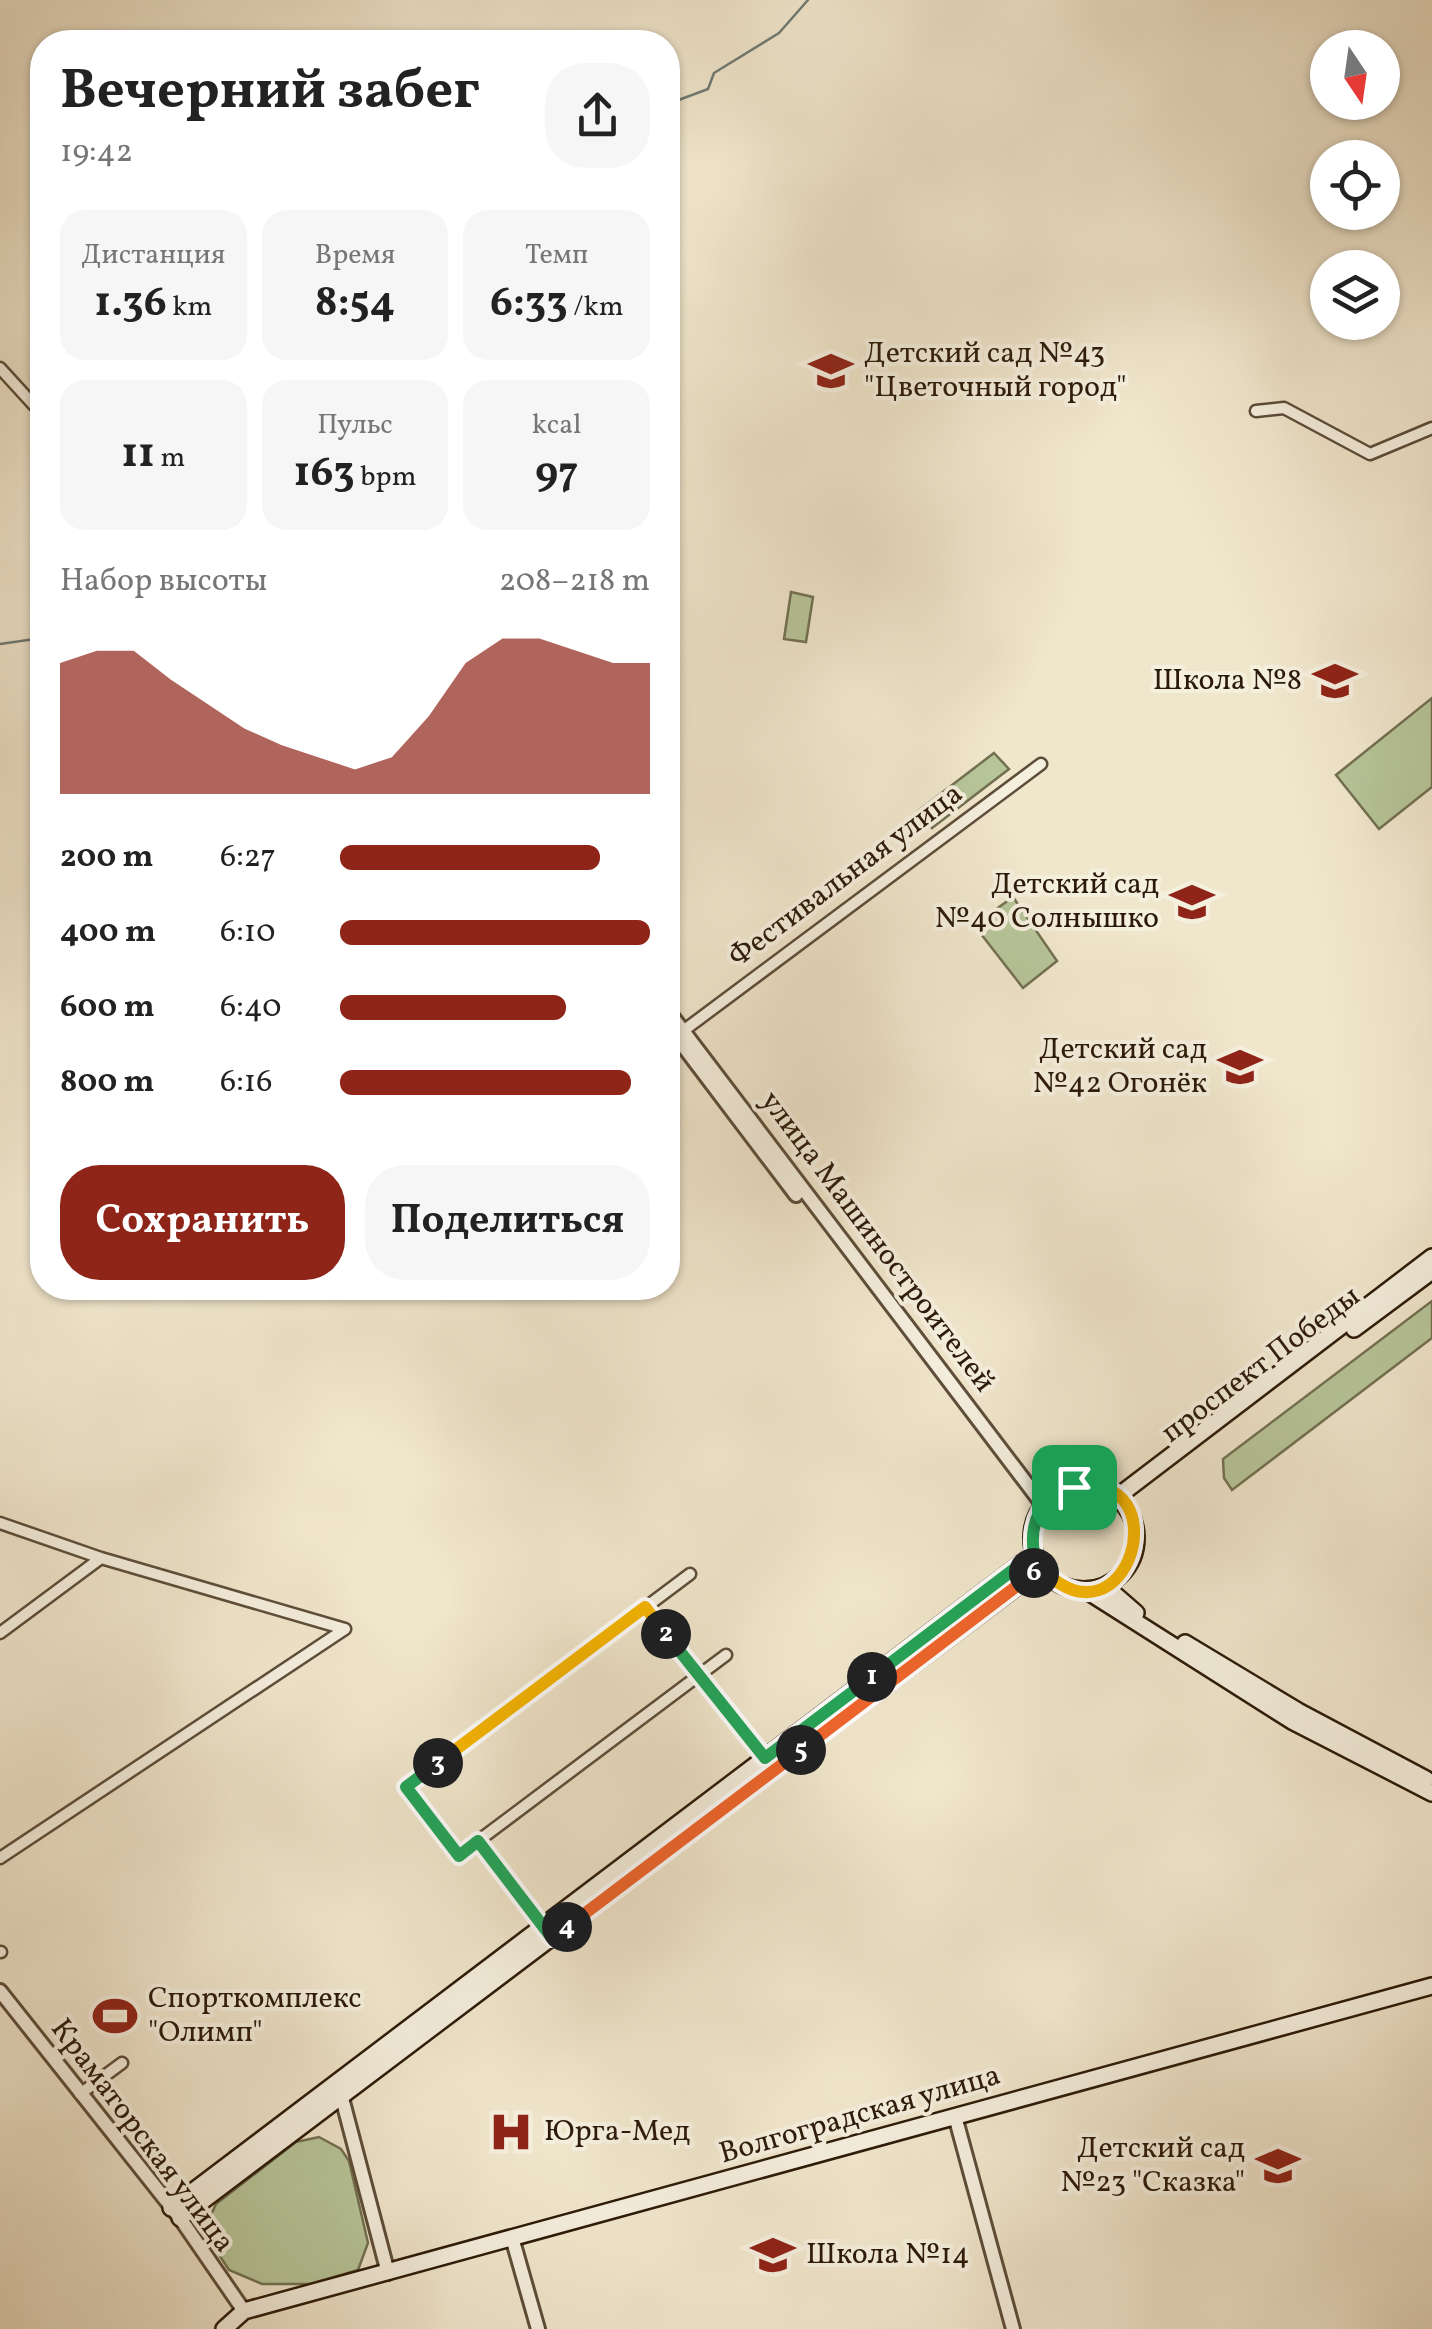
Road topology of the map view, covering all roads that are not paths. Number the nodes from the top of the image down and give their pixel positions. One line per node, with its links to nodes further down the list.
1 (0, 368): 2 (street)
2 (4, 386): 3 (street)
3 (30, 405)
4 (1256, 412): 5 (street)
5 (1432, 428)
6 (1041, 764): 8 (street, Фестивальная улица)
7 (680, 1026): 8 (street, улица Машиностроителей)
8 (683, 1030): 13 (street, улица Машиностроителей)
9 (680, 1042): 13 (street)
10 (1432, 1257): 12 (main road)
11 (1432, 1271): 12 (main road, проспект Победы)
12 (1120, 1500): 13 (main road); 18 (main road)
13 (1041, 1509): 16 (main road)
14 (0, 1523): 15 (street)
15 (101, 1558): 21 (street); 28 (street)
16 (1037, 1561): 19 (main road); 24 (main road); 29 (main road)
17 (690, 1574): 20 (street)
18 (1105, 1586): 19 (main road); 25 (main road)
19 (1087, 1591): 26 (main road)
20 (645, 1607): 23 (street); 27 (street)
21 (0, 1633)
22 (726, 1655): 23 (street)
23 (698, 1676): 24 (street); 27 (street)
24 (765, 1758): 29 (main road)
25 (1432, 1782)
26 (1432, 1793)
27 (478, 1841): 29 (street)
28 (0, 1858)
29 (548, 1932): 34 (main road)
30 (1432, 1975): 39 (main road)
31 (1432, 1986): 36 (main road, Волгоградская улица)
32 (0, 1991): 35 (street, Краматорская улица)
33 (122, 2063): 35 (street)
34 (337, 2092): 37 (main road); 39 (street)
35 (80, 2094): 37 (street, Краматорская улица)
36 (961, 2115): 38 (main road, Волгоградская улица); 43 (street)
37 (175, 2213): 40 (street, Краматорская улица)
38 (513, 2241): 39 (main road, Волгоградская улица); 42 (street)
39 (387, 2270): 40 (main road, Волгоградская улица)
40 (244, 2311): 41 (main road)
41 (224, 2329)
42 (538, 2329)
43 (1013, 2329)

